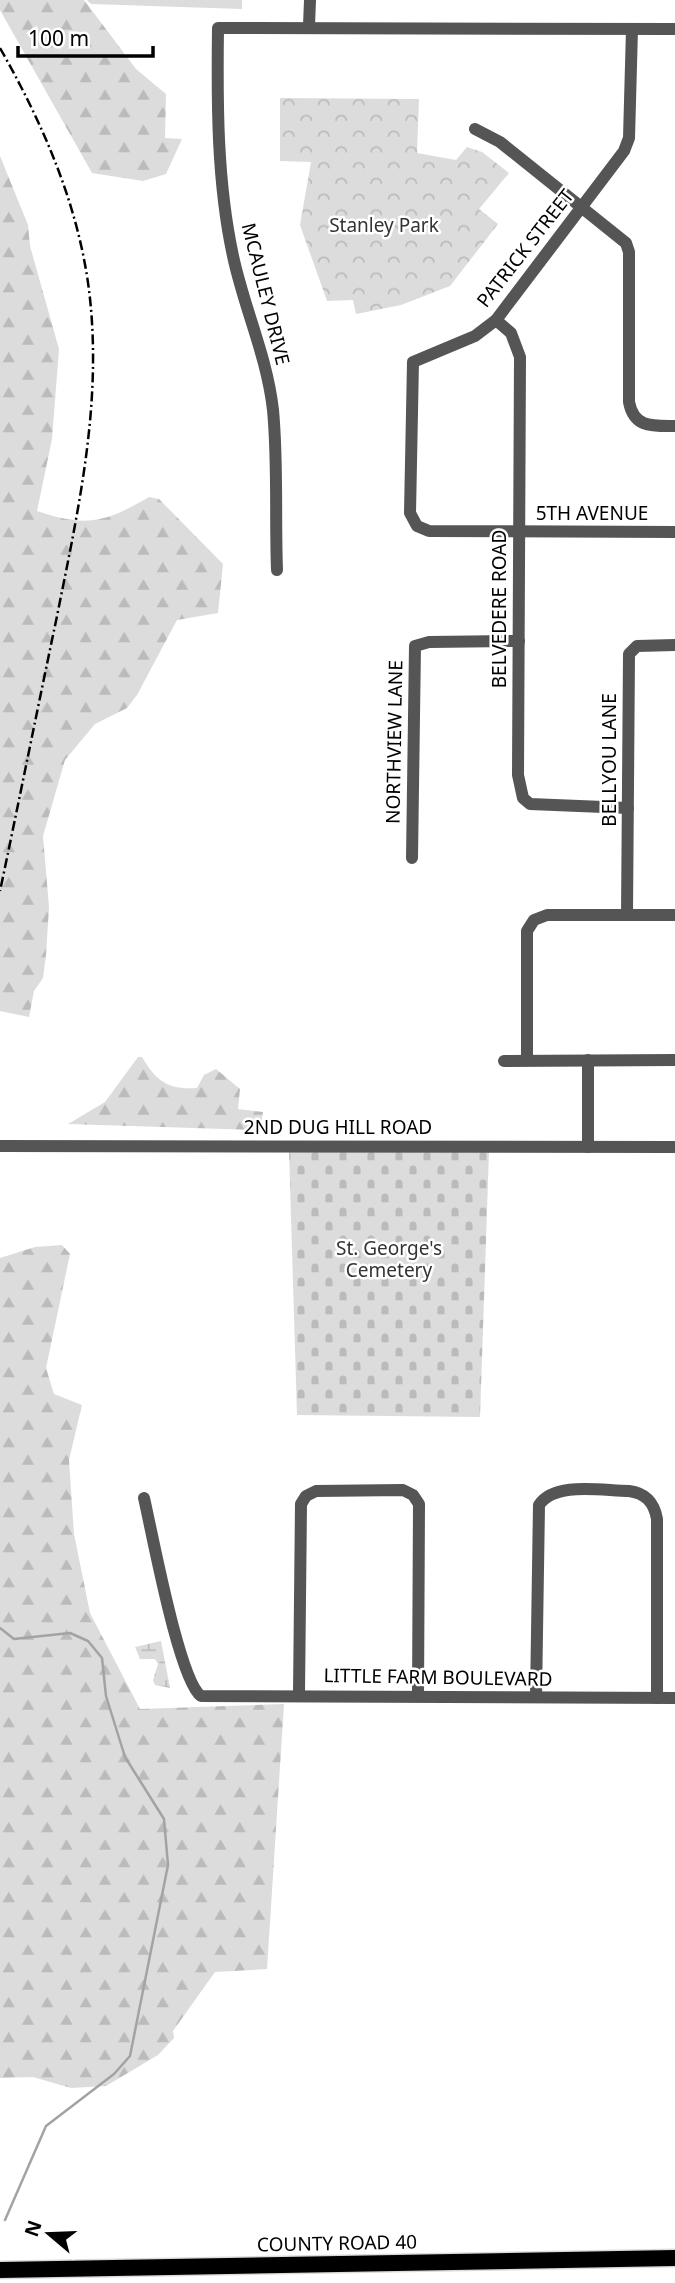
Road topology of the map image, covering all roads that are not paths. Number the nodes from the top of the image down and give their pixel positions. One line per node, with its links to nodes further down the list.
1 (310, 0): 2 (street)
2 (309, 26): 3 (street); 12 (street, MCAULEY DRIVE)
3 (632, 29): 4 (street); 6 (street, PATRICK STREET)
4 (675, 29)
5 (475, 129): 6 (street)
6 (582, 206): 7 (street, PATRICK STREET); 8 (street)
7 (496, 320): 9 (street, PATRICK STREET); 10 (street, BELVEDERE ROAD)
8 (675, 426)
9 (426, 530): 10 (street, 5TH AVENUE)
10 (518, 532): 11 (street, 5TH AVENUE); 13 (street, BELVEDERE ROAD)
11 (675, 532)
12 (277, 570)
13 (519, 641): 15 (street, BELVEDERE ROAD); 16 (street, NORTHVIEW LANE)
14 (675, 645): 15 (street, BELLYOU LANE)
15 (628, 808): 17 (street, BELLYOU LANE)
16 (412, 858)
17 (627, 915): 18 (street); 20 (street)
18 (675, 915)
19 (504, 1060): 20 (street)
20 (527, 1060): 21 (street)
21 (588, 1060): 22 (street); 24 (street)
22 (675, 1060)
23 (0, 1146): 24 (street, 2ND DUG HILL ROAD)
24 (588, 1147): 25 (street, 2ND DUG HILL ROAD)
25 (675, 1147)
26 (144, 1498): 27 (street, LITTLE FARM BOULEVARD)
27 (299, 1694): 28 (street, LITTLE FARM BOULEVARD); 28 (street)
28 (418, 1696): 29 (street, LITTLE FARM BOULEVARD)
29 (536, 1697): 30 (street, LITTLE FARM BOULEVARD); 30 (street)
30 (657, 1698): 31 (street, LITTLE FARM BOULEVARD)
31 (675, 1698)
32 (675, 2258): 33 (main road, COUNTY ROAD 40)
33 (0, 2270)

